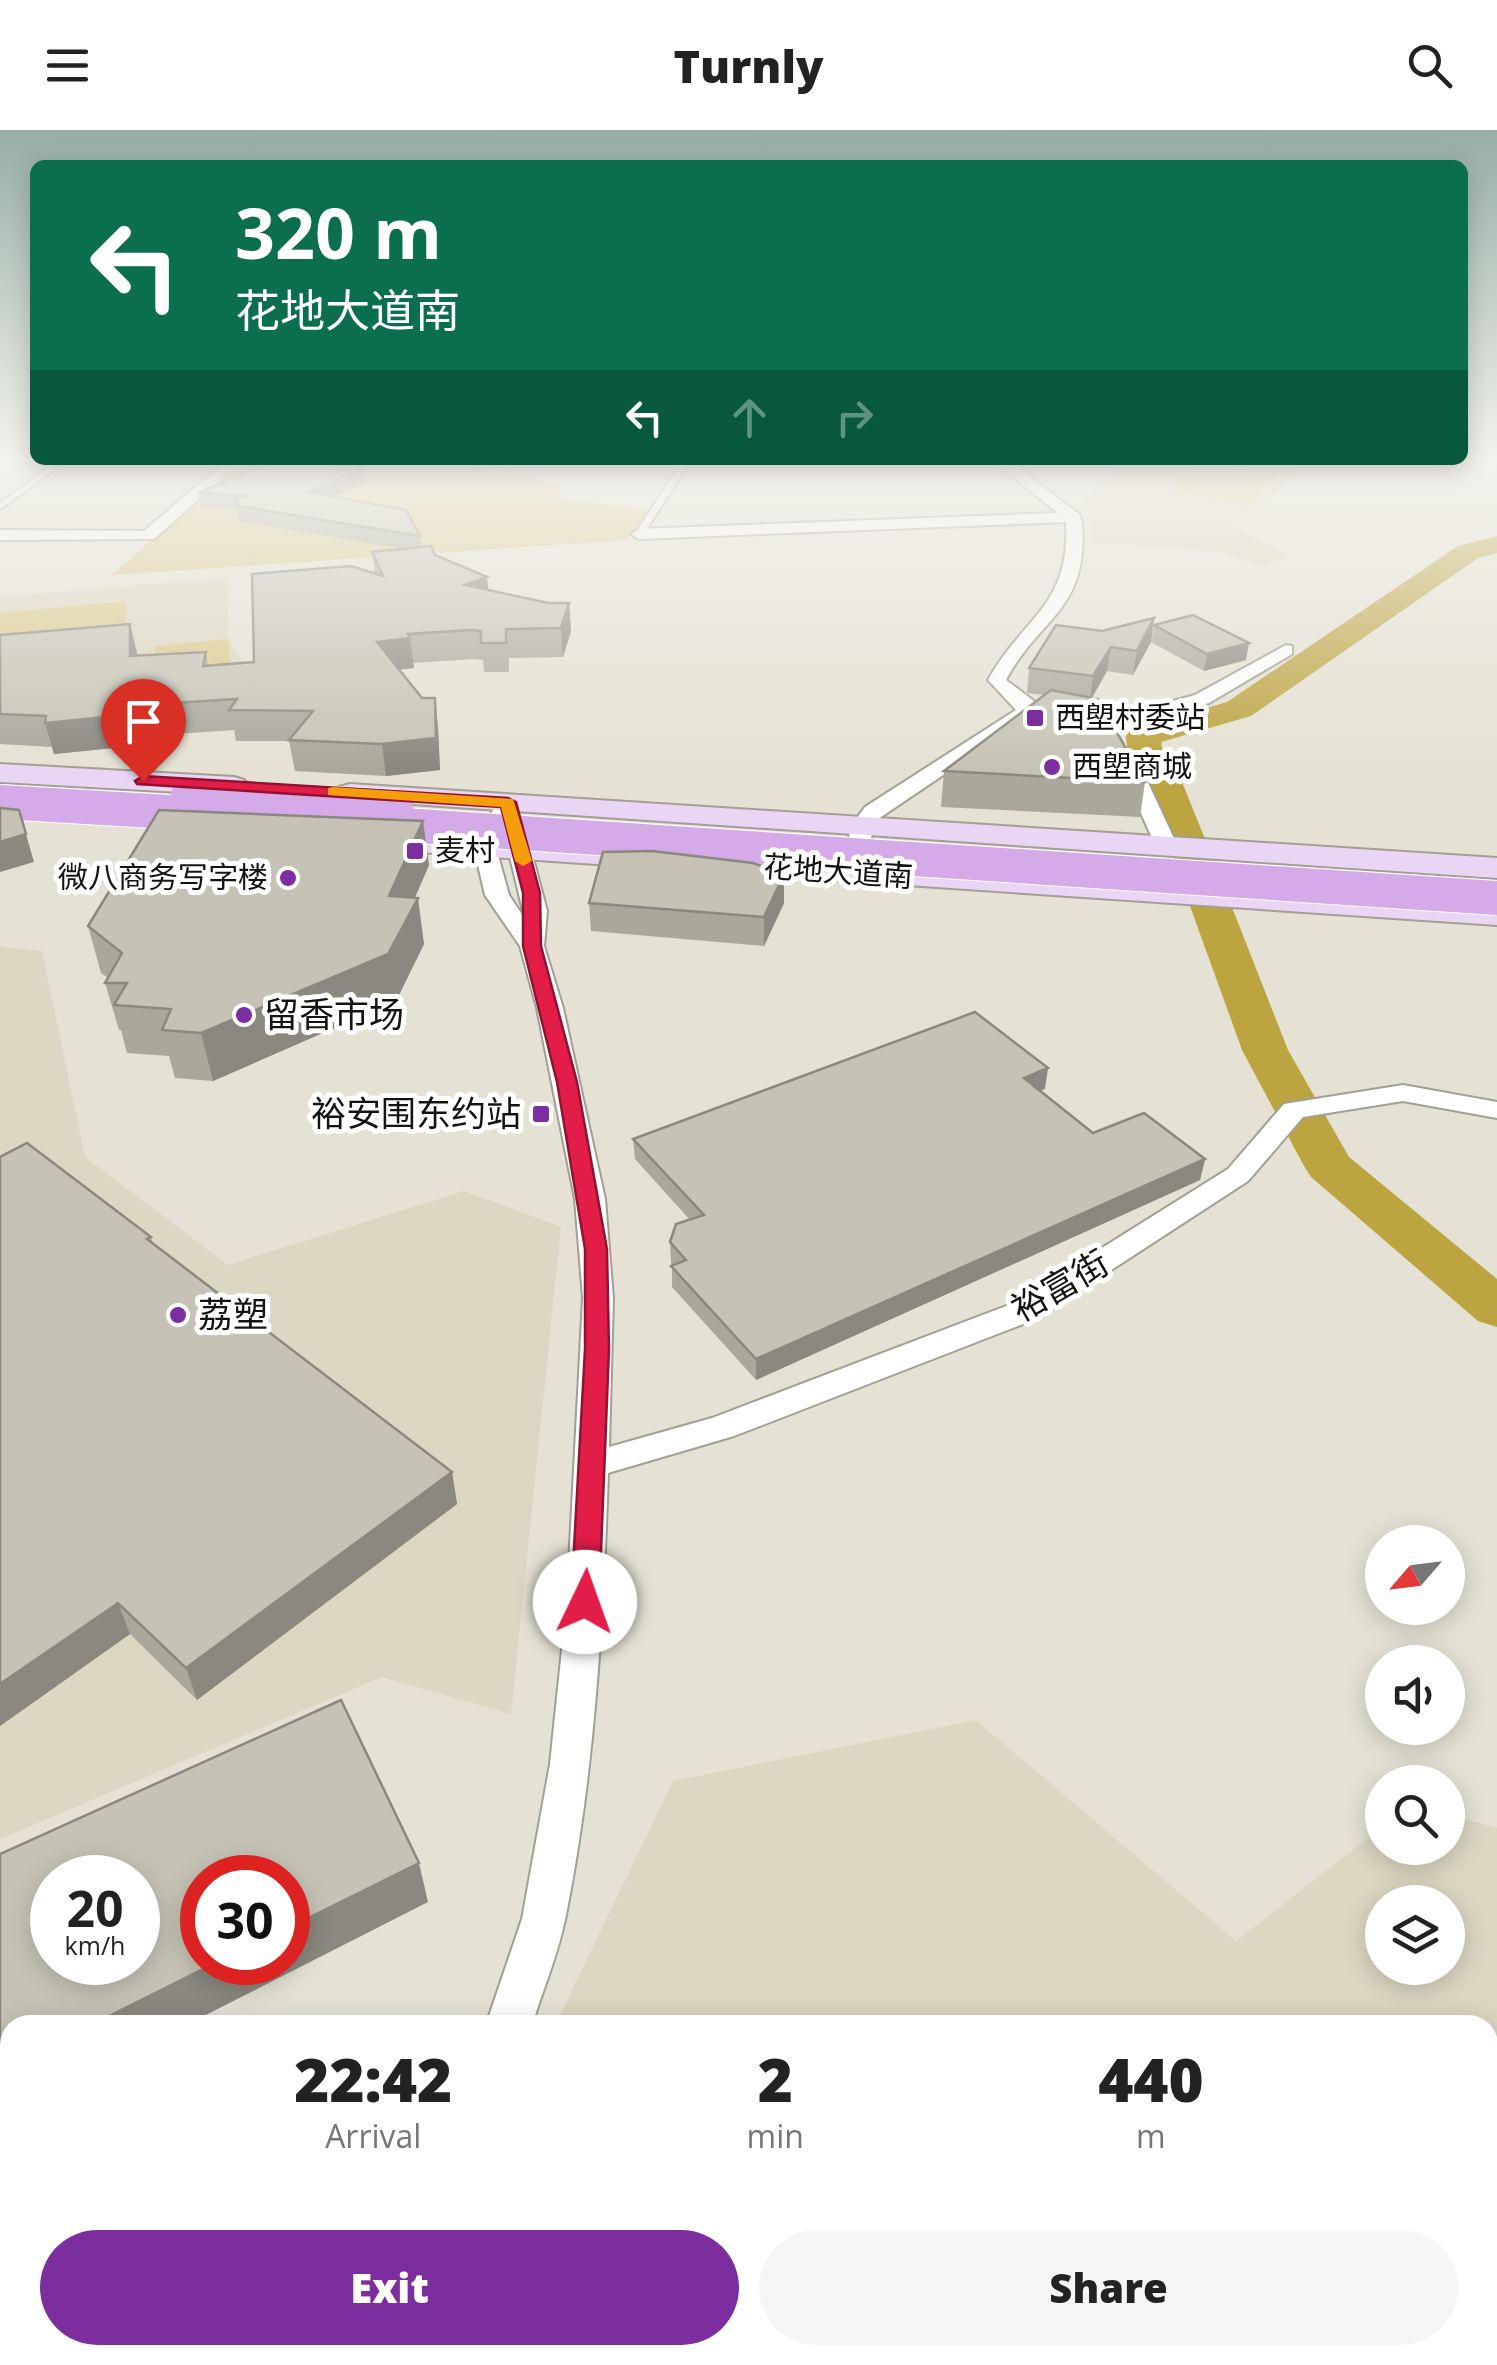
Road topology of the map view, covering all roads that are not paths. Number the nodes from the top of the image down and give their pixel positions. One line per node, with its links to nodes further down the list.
1 (1072, 560): 8 (street)
2 (1286, 650): 11 (street)
3 (0, 773): 6 (main road, 花地大道南)
4 (0, 785): 16 (main road, 花地大道南, bridge)
5 (0, 802): 17 (main road, 花地大道南, bridge)
6 (508, 802): 8 (main road, 花地大道南); 12 (street); 13 (street)
7 (0, 816): 9 (main road)
8 (862, 826): 11 (main road, 花地大道南); 15 (street)
9 (247, 832)
10 (323, 838): 12 (main road, 花地大道南)
11 (1167, 847): 14 (main road, 花地大道南)
12 (485, 848): 13 (main road, 花地大道南); 19 (street)
13 (521, 851): 15 (main road, 花地大道南); 19 (street)
14 (1497, 868)
15 (854, 873): 18 (main road, 花地大道南)
16 (1497, 880)
17 (1497, 898)
18 (1497, 915)
19 (532, 946): 21 (street)
20 (1497, 1110): 21 (street, 裕富街)
21 (592, 1465): 22 (street)
22 (512, 2015)

